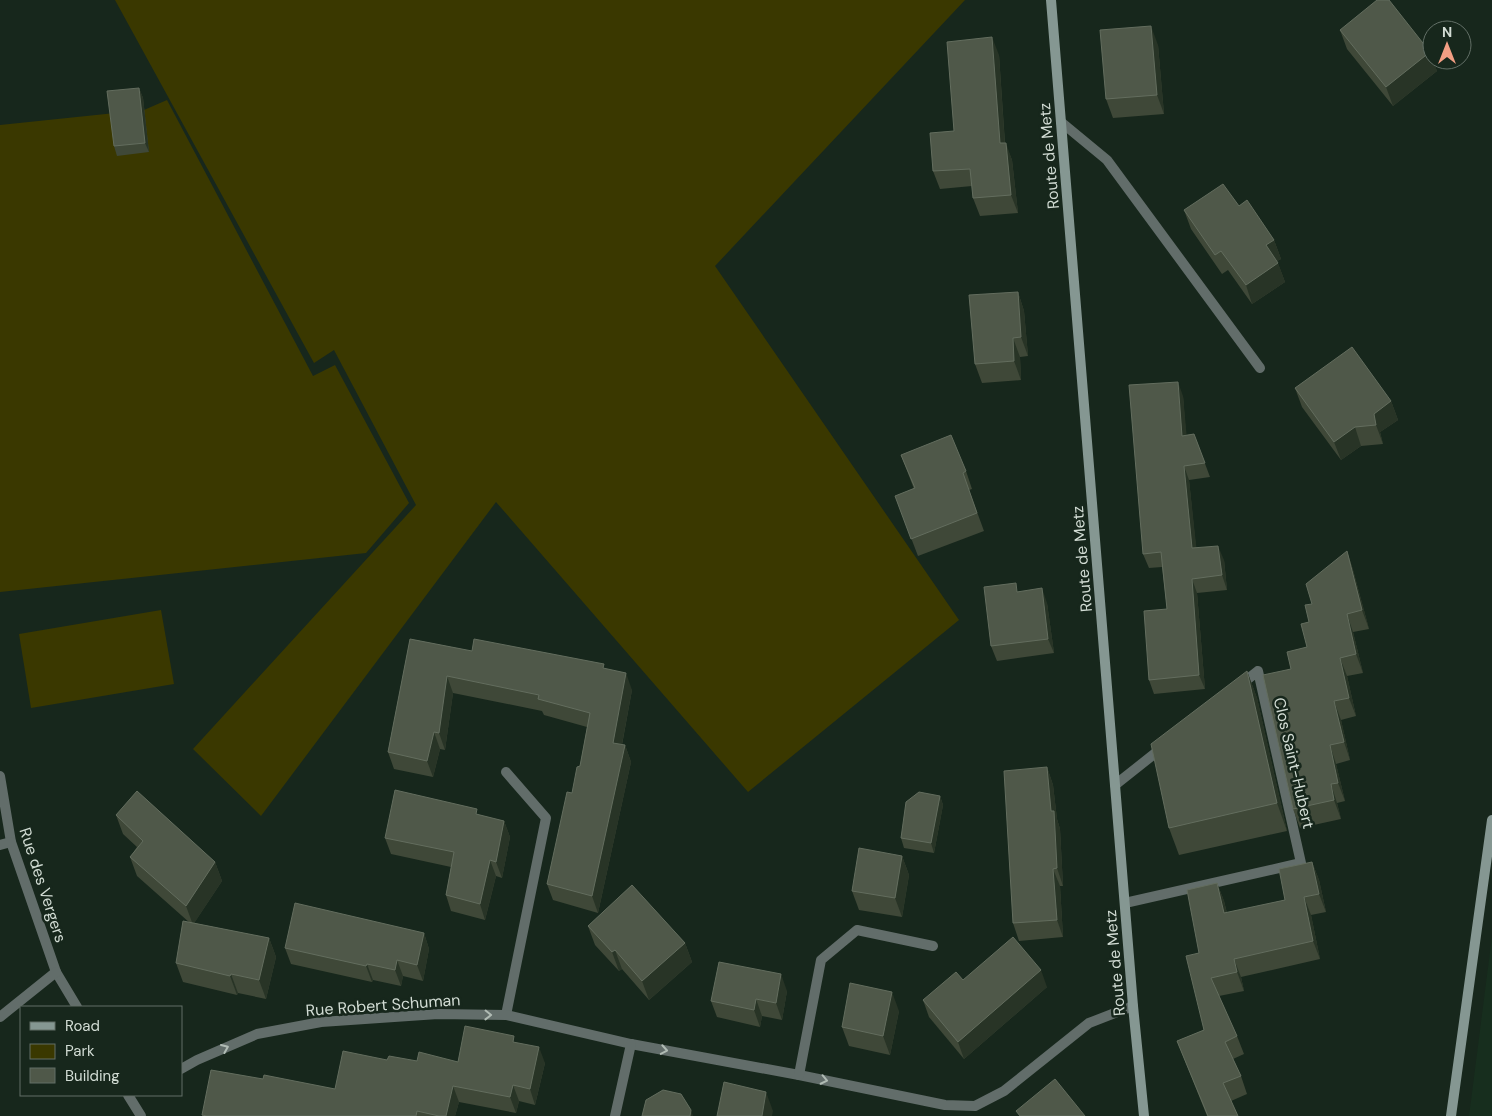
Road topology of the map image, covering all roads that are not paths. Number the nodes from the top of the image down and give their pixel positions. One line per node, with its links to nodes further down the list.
1 (1051, 0): 2 (street, Route de Metz)
2 (1061, 122): 3 (street); 8 (street, Route de Metz)
3 (1260, 368)
4 (1228, 695): 12 (street, Clos Saint-Hubert)
5 (1168, 743): 8 (street)
6 (506, 772): 17 (street)
7 (0, 776): 10 (street, Rue des Vergers)
8 (1115, 785): 12 (street, Route de Metz)
9 (1492, 820): 26 (street)
10 (11, 842): 11 (street); 14 (street, Rue des Vergers)
11 (0, 846)
12 (1125, 904): 16 (street, Route de Metz)
13 (933, 946): 21 (street)
14 (56, 972): 15 (street, Rue des Vergers); 18 (street)
15 (75, 1006)
16 (1133, 1006): 21 (street, Rue Robert Schuman, one-way to 16); 25 (street, Route de Metz)
17 (506, 1015): 19 (street, Rue Robert Schuman); 20 (street, Rue Robert Schuman, one-way to 17)
18 (0, 1017)
19 (630, 1044): 21 (street, Rue Robert Schuman, one-way to 21); 24 (street)
20 (182, 1068)
21 (799, 1075)
22 (133, 1096): 23 (street)
23 (141, 1116)
24 (615, 1116)
25 (1144, 1116)
26 (1451, 1116)

